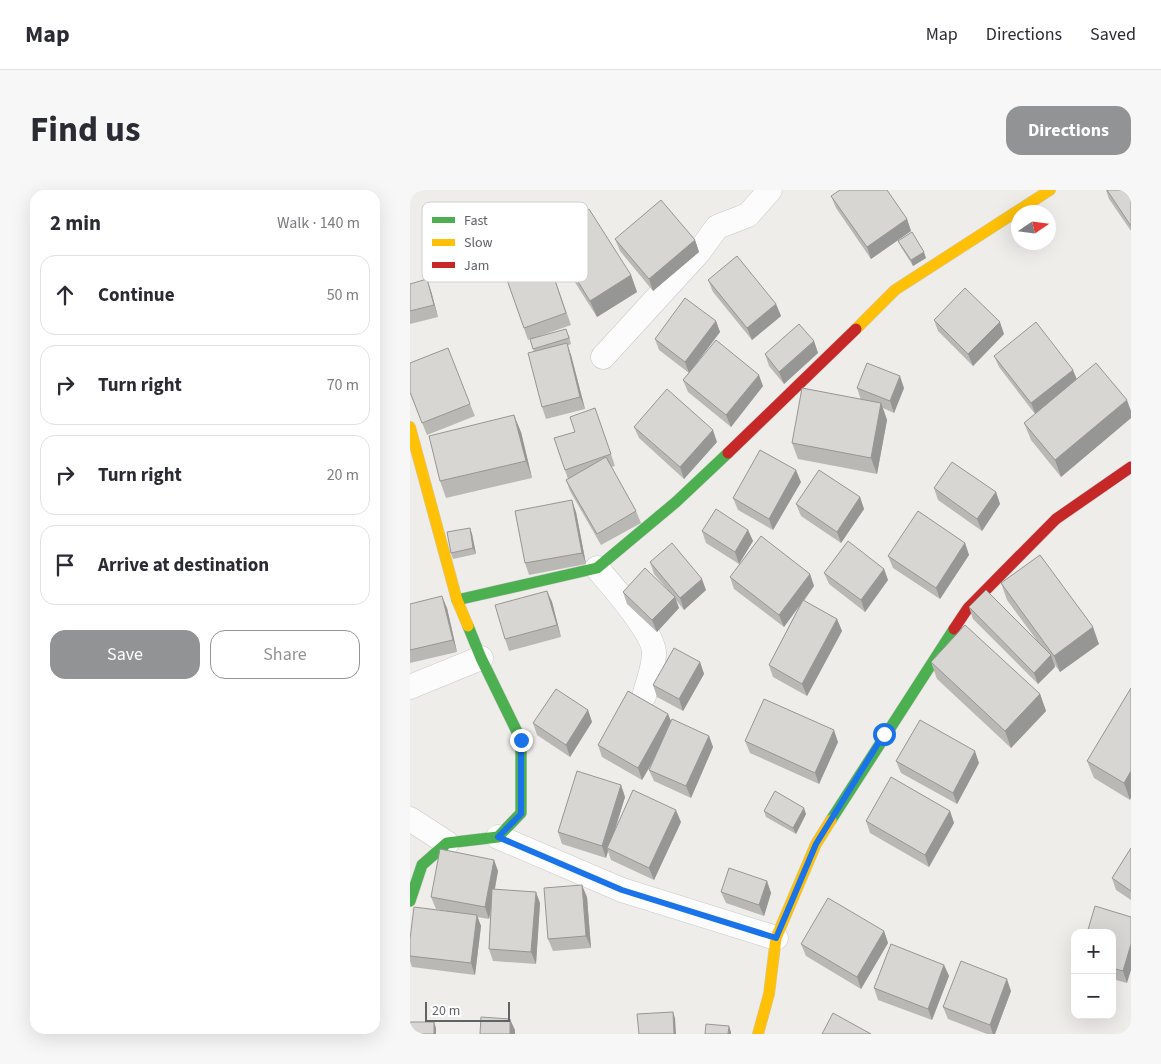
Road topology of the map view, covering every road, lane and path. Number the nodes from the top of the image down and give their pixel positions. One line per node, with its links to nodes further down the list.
1 (770, 190): 3 (street)
2 (1050, 190): 6 (street)
3 (603, 356)
4 (410, 427): 7 (street)
5 (1131, 467): 15 (street)
6 (597, 568): 7 (street); 10 (street)
7 (457, 600): 8 (street)
8 (480, 658): 9 (street); 12 (street)
9 (410, 687)
10 (644, 696)
11 (410, 819): 13 (street)
12 (498, 837): 13 (street); 15 (street)
13 (447, 843): 14 (street)
14 (410, 901)
15 (776, 938): 16 (street)
16 (758, 1034)

